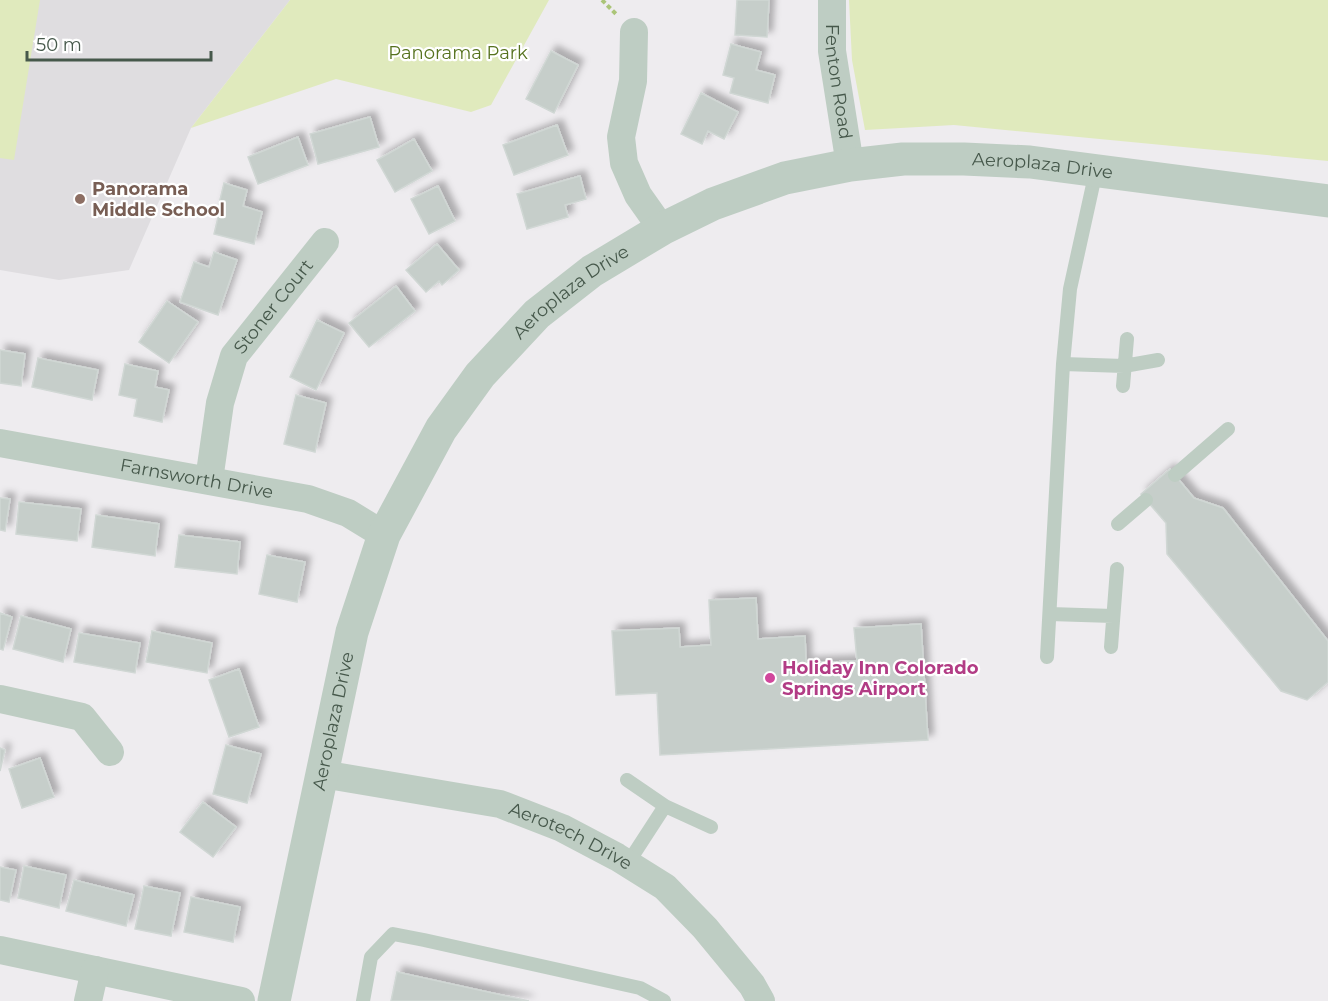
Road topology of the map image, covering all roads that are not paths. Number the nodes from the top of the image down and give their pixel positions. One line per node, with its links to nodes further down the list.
1 (832, 0): 3 (street, Fenton Road)
2 (634, 32): 6 (street)
3 (850, 165): 4 (street, Aeroplaza Drive); 6 (street, Aeroplaza Drive)
4 (1096, 171): 5 (street, Aeroplaza Drive); 10 (lane)
5 (1328, 201)
6 (662, 229): 19 (street, Aeroplaza Drive)
7 (325, 242): 16 (street, Stoner Court)
8 (1127, 339): 11 (lane)
9 (1158, 360): 11 (lane)
10 (1063, 364): 11 (lane); 21 (lane)
11 (1124, 366): 12 (lane)
12 (1124, 386)
13 (1228, 429): 15 (lane)
14 (0, 443): 16 (street, Farnsworth Drive)
15 (1175, 475)
16 (209, 480): 19 (street, Farnsworth Drive)
17 (1146, 500): 18 (lane)
18 (1118, 524)
19 (384, 535): 27 (street, Aeroplaza Drive)
20 (1117, 569): 22 (lane)
21 (1050, 614): 22 (lane); 24 (lane)
22 (1113, 616): 23 (lane)
23 (1111, 647)
24 (1047, 657)
25 (0, 699): 26 (street)
26 (110, 752)
27 (322, 774): 31 (street, Aerotech Drive); 36 (street, Aeroplaza Drive)
28 (627, 780): 29 (lane)
29 (665, 807): 30 (lane); 31 (lane)
30 (711, 827)
31 (628, 863): 39 (street, Aerotech Drive)
32 (0, 950): 33 (street)
33 (95, 970): 34 (street); 35 (street)
34 (88, 1001)
35 (241, 1001)
36 (274, 1001)
37 (363, 1001): 38 (lane)
38 (664, 1001)
39 (761, 1001)

